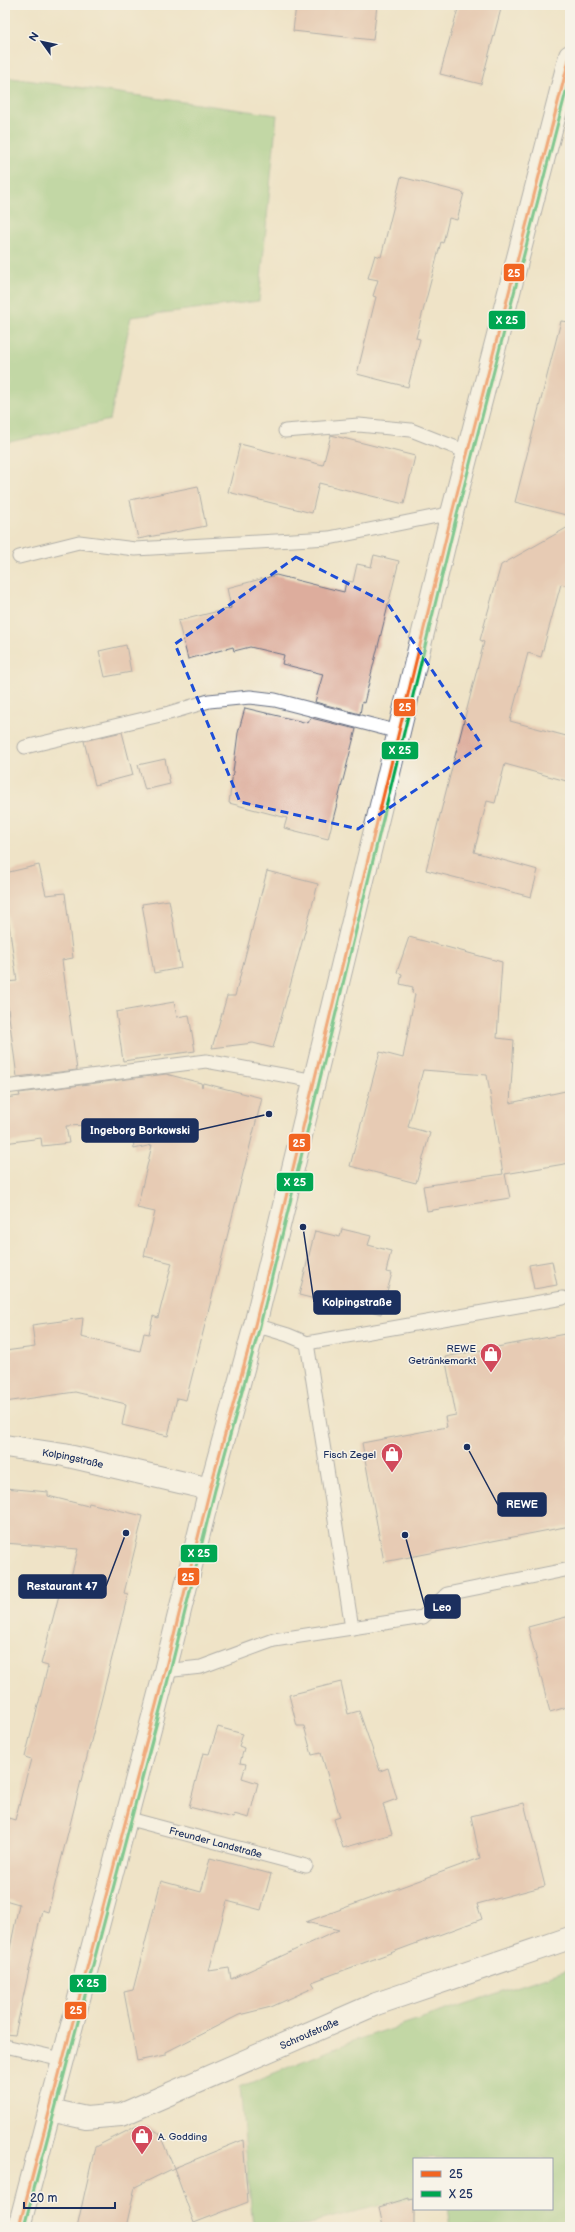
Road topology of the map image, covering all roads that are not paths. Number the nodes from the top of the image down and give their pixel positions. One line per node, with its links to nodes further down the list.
1 (570, 56): 3 (main road)
2 (285, 431): 3 (lane)
3 (467, 452): 4 (main road)
4 (452, 513): 5 (lane); 6 (main road)
5 (19, 557)
6 (399, 732): 7 (lane); 8 (main road)
7 (25, 747)
8 (315, 1081): 9 (lane); 11 (main road)
9 (5, 1087)
10 (563, 1298): 12 (lane)
11 (255, 1325): 12 (lane); 14 (main road)
12 (307, 1343): 16 (lane)
13 (5, 1446): 14 (main road, Kolpingstraße)
14 (210, 1489): 17 (main road)
15 (570, 1569): 16 (lane)
16 (352, 1628): 17 (lane)
17 (165, 1671): 18 (main road)
18 (126, 1818): 19 (lane, Freunder Landstraße); 22 (main road)
19 (306, 1866)
20 (570, 1938): 23 (main road, Schroufstraße)
21 (5, 2046): 22 (lane)
22 (62, 2060): 23 (main road)
23 (50, 2110): 24 (main road)
24 (19, 2227)

